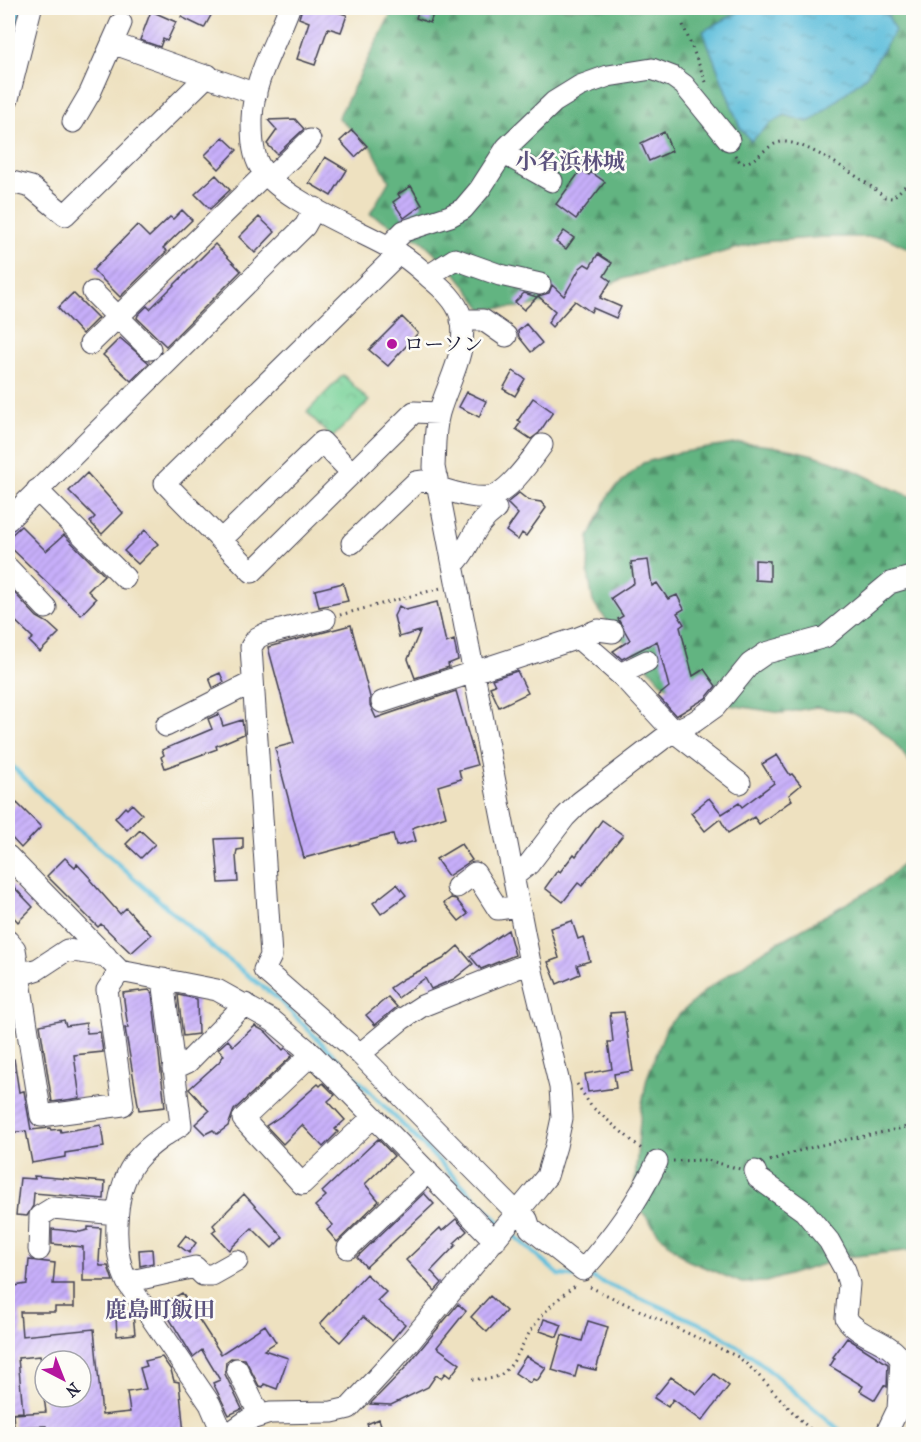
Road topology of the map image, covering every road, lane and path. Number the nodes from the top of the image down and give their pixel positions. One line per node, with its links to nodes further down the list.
1 (31, 8): 9 (street)
2 (289, 8): 8 (street)
3 (121, 23): 5 (street)
4 (683, 25): 7 (path)
5 (112, 43): 6 (street); 10 (street)
6 (208, 75): 8 (street); 16 (street)
7 (708, 88)
8 (256, 94): 14 (street)
9 (8, 99)
10 (73, 122)
11 (310, 140): 14 (street)
12 (729, 140): 13 (street); 15 (path)
13 (503, 153): 17 (street); 19 (street)
14 (267, 176): 18 (street); 23 (street)
15 (914, 178)
16 (8, 181)
17 (552, 181)
18 (315, 208): 19 (street); 32 (street)
19 (394, 250): 20 (street); 35 (street)
20 (428, 276): 21 (street); 24 (street)
21 (540, 284)
22 (93, 292): 23 (street)
23 (119, 318): 26 (street); 27 (street)
24 (461, 320): 25 (street); 28 (street)
25 (506, 336)
26 (90, 344)
27 (150, 349)
28 (439, 413): 30 (street); 31 (street)
29 (542, 446): 31 (street)
30 (352, 473): 35 (street); 35 (street)
31 (438, 483): 36 (street); 38 (street)
32 (37, 490): 34 (street); 40 (street)
33 (496, 509): 38 (street)
34 (8, 520)
35 (221, 540)
36 (352, 543)
37 (8, 568): 41 (street)
38 (456, 574): 42 (path); 46 (street)
39 (914, 576): 51 (street)
40 (125, 578)
41 (46, 608)
42 (325, 619): 48 (street)
43 (613, 632): 44 (street)
44 (578, 638): 46 (street); 47 (street)
45 (647, 661): 47 (street)
46 (474, 670): 49 (street); 54 (street)
47 (620, 674): 51 (street)
48 (253, 681): 50 (street); 64 (street)
49 (382, 702)
50 (166, 726)
51 (673, 731): 52 (street); 54 (street)
52 (740, 783)
53 (8, 856): 58 (street)
54 (514, 876): 56 (street)
55 (457, 887): 56 (street)
56 (519, 906): 59 (street)
57 (8, 941): 60 (street)
58 (113, 963): 60 (street); 60 (street); 61 (street)
59 (530, 963): 64 (street); 65 (street)
60 (13, 977)
61 (163, 979): 62 (street); 66 (street)
62 (245, 1005): 63 (street); 66 (street)
63 (312, 1054): 67 (street); 67 (street)
64 (360, 1054): 73 (street)
65 (554, 1064): 69 (path); 73 (street)
66 (173, 1069): 72 (street)
67 (373, 1117): 70 (street)
68 (914, 1125): 71 (path)
69 (657, 1162): 71 (path); 78 (street)
70 (428, 1172): 74 (street); 75 (street)
71 (755, 1172): 85 (street)
72 (117, 1214): 76 (street); 79 (street)
73 (517, 1214): 74 (street); 78 (street)
74 (495, 1241): 82 (street)
75 (348, 1248)
76 (39, 1250)
77 (237, 1261): 79 (street)
78 (584, 1277): 81 (path); 84 (path)
79 (127, 1282): 83 (street)
80 (237, 1369): 82 (street)
81 (472, 1379)
82 (260, 1416): 83 (street)
83 (226, 1434)
84 (816, 1434)
85 (886, 1434)

